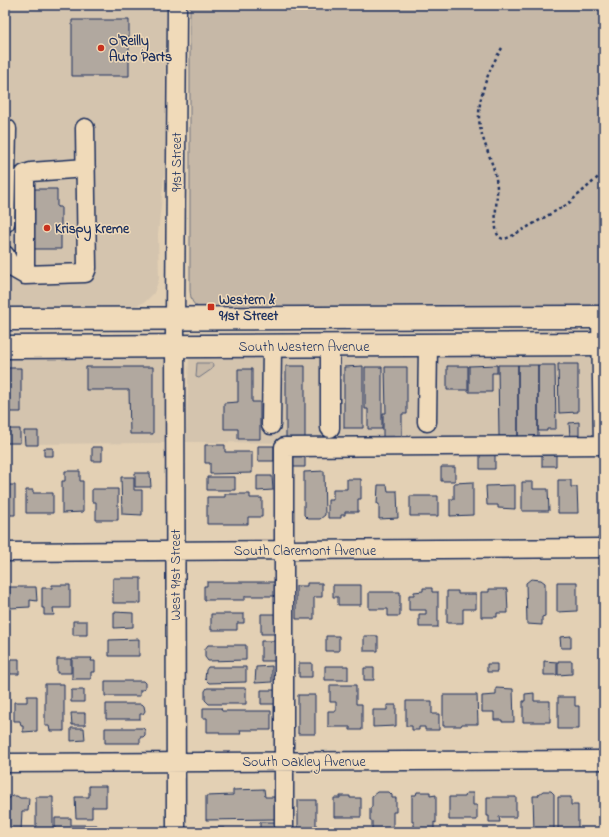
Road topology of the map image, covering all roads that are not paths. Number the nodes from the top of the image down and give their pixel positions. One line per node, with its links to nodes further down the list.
1 (177, 5): 10 (street, 91st Street)
2 (85, 128): 4 (street)
3 (7, 129): 5 (street)
4 (86, 168): 7 (street); 7 (street)
5 (5, 223)
6 (5, 255): 7 (street)
7 (25, 275)
8 (603, 317): 10 (main road, South Western Avenue); 11 (street)
9 (5, 319): 10 (main road, South Western Avenue)
10 (175, 319): 15 (street, West 91st Street)
11 (603, 344): 13 (main road, South Western Avenue); 20 (street)
12 (330, 346): 13 (main road, South Western Avenue); 16 (main road, South Western Avenue); 19 (street)
13 (428, 346): 17 (street)
14 (5, 347): 15 (main road, South Western Avenue)
15 (175, 347): 16 (main road, South Western Avenue); 23 (street, West 91st Street)
16 (272, 347): 18 (street)
17 (427, 422)
18 (271, 425)
19 (330, 428)
20 (603, 445): 22 (street)
21 (604, 548): 22 (street, South Claremont Avenue)
22 (284, 550): 23 (street, South Claremont Avenue); 27 (street)
23 (175, 551): 24 (street, South Claremont Avenue); 26 (street, West 91st Street)
24 (5, 552)
25 (604, 760): 27 (street, South Oakley Avenue)
26 (176, 762): 27 (street, South Oakley Avenue); 28 (street, South Oakley Avenue); 29 (street, West 91st Street)
27 (284, 762): 30 (street)
28 (5, 763)
29 (176, 832)
30 (284, 832)

